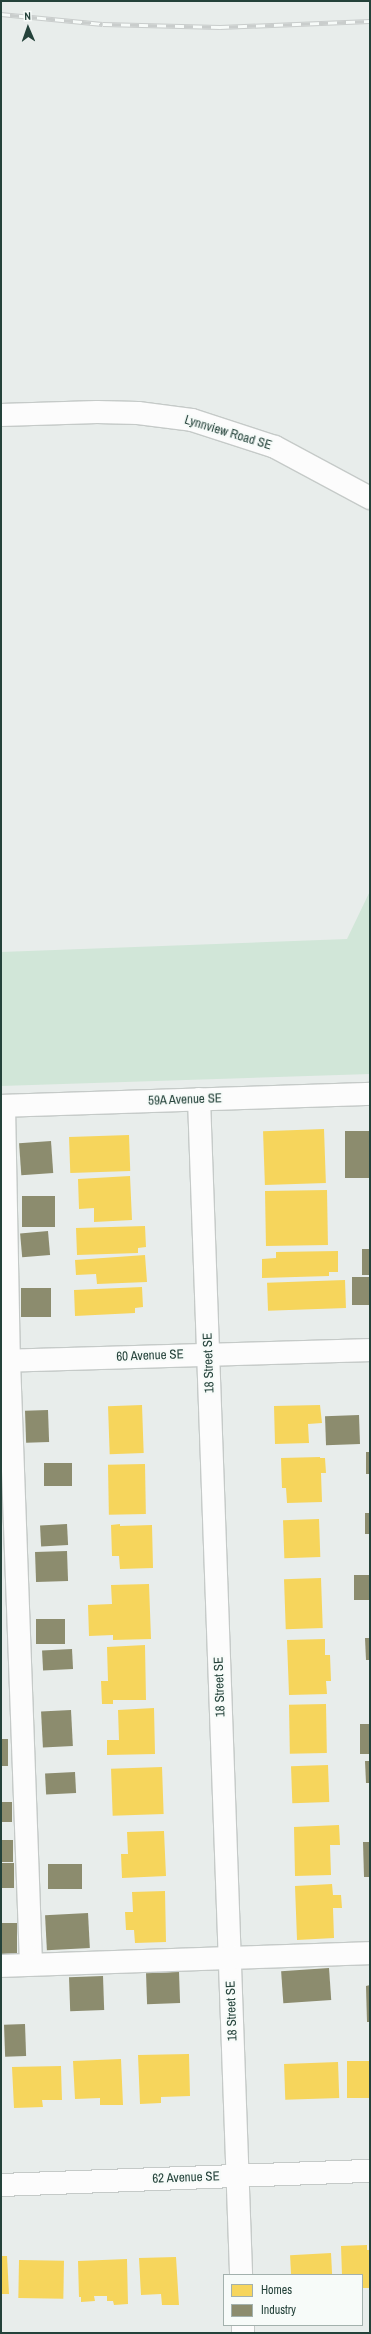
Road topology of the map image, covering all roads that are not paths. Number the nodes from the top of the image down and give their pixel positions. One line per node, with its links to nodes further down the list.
1 (1, 415): 2 (street, Lynnview Road SE)
2 (370, 498)
3 (370, 1094): 4 (street, 59A Avenue SE)
4 (199, 1099): 5 (street, 59A Avenue SE); 7 (street, 18 Street SE)
5 (2, 1106): 8 (street)
6 (370, 1350): 7 (street, 60 Avenue SE)
7 (208, 1354): 8 (street, 60 Avenue SE); 10 (street, 18 Street SE)
8 (5, 1361): 11 (street)
9 (370, 1953): 10 (street)
10 (230, 1958): 11 (street); 14 (street, 18 Street SE)
11 (31, 1965): 12 (street)
12 (1, 1966)
13 (370, 2171): 14 (street, 62 Avenue SE)
14 (238, 2176): 15 (street, 62 Avenue SE); 16 (street, 18 Street SE)
15 (1, 2184)
16 (241, 2274)

